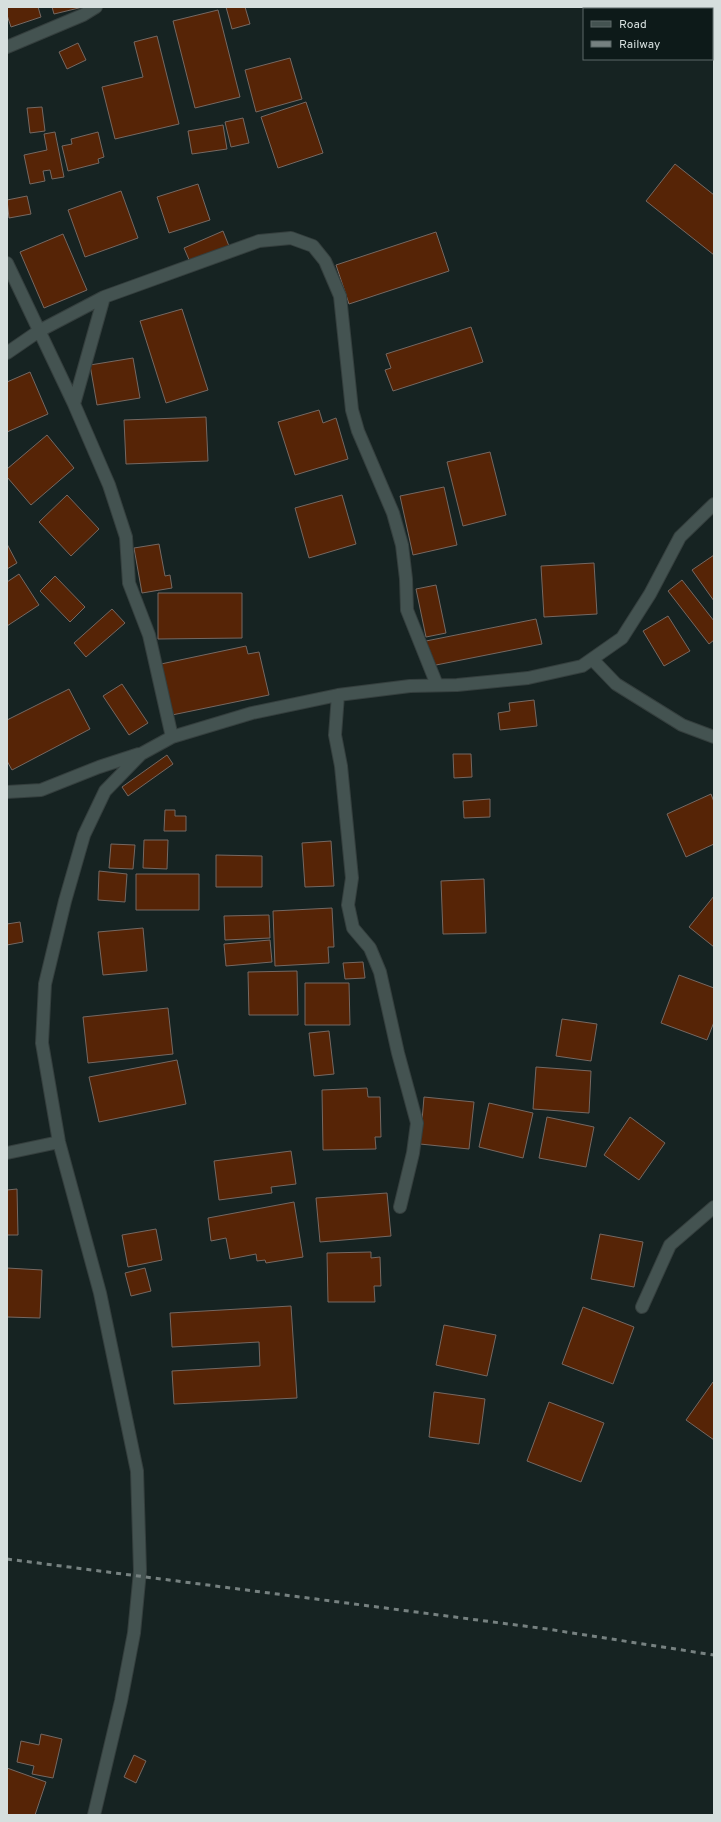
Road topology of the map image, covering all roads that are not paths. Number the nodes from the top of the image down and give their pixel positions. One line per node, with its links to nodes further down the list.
1 (96, 7): 2 (street)
2 (7, 47)
3 (7, 263): 5 (street)
4 (104, 297): 5 (street); 7 (street); 10 (street)
5 (39, 332): 6 (street); 7 (street)
6 (7, 353)
7 (74, 404): 12 (street)
8 (714, 504): 9 (street)
9 (592, 659): 10 (street); 13 (street)
10 (437, 686): 11 (street)
11 (338, 695): 12 (street); 19 (street)
12 (172, 737): 14 (street)
13 (714, 737)
14 (141, 754): 15 (street); 16 (street)
15 (7, 792)
16 (59, 1142): 17 (street); 21 (street)
17 (7, 1153)
18 (714, 1207): 20 (street)
19 (400, 1208)
20 (642, 1307)
21 (94, 1815)

